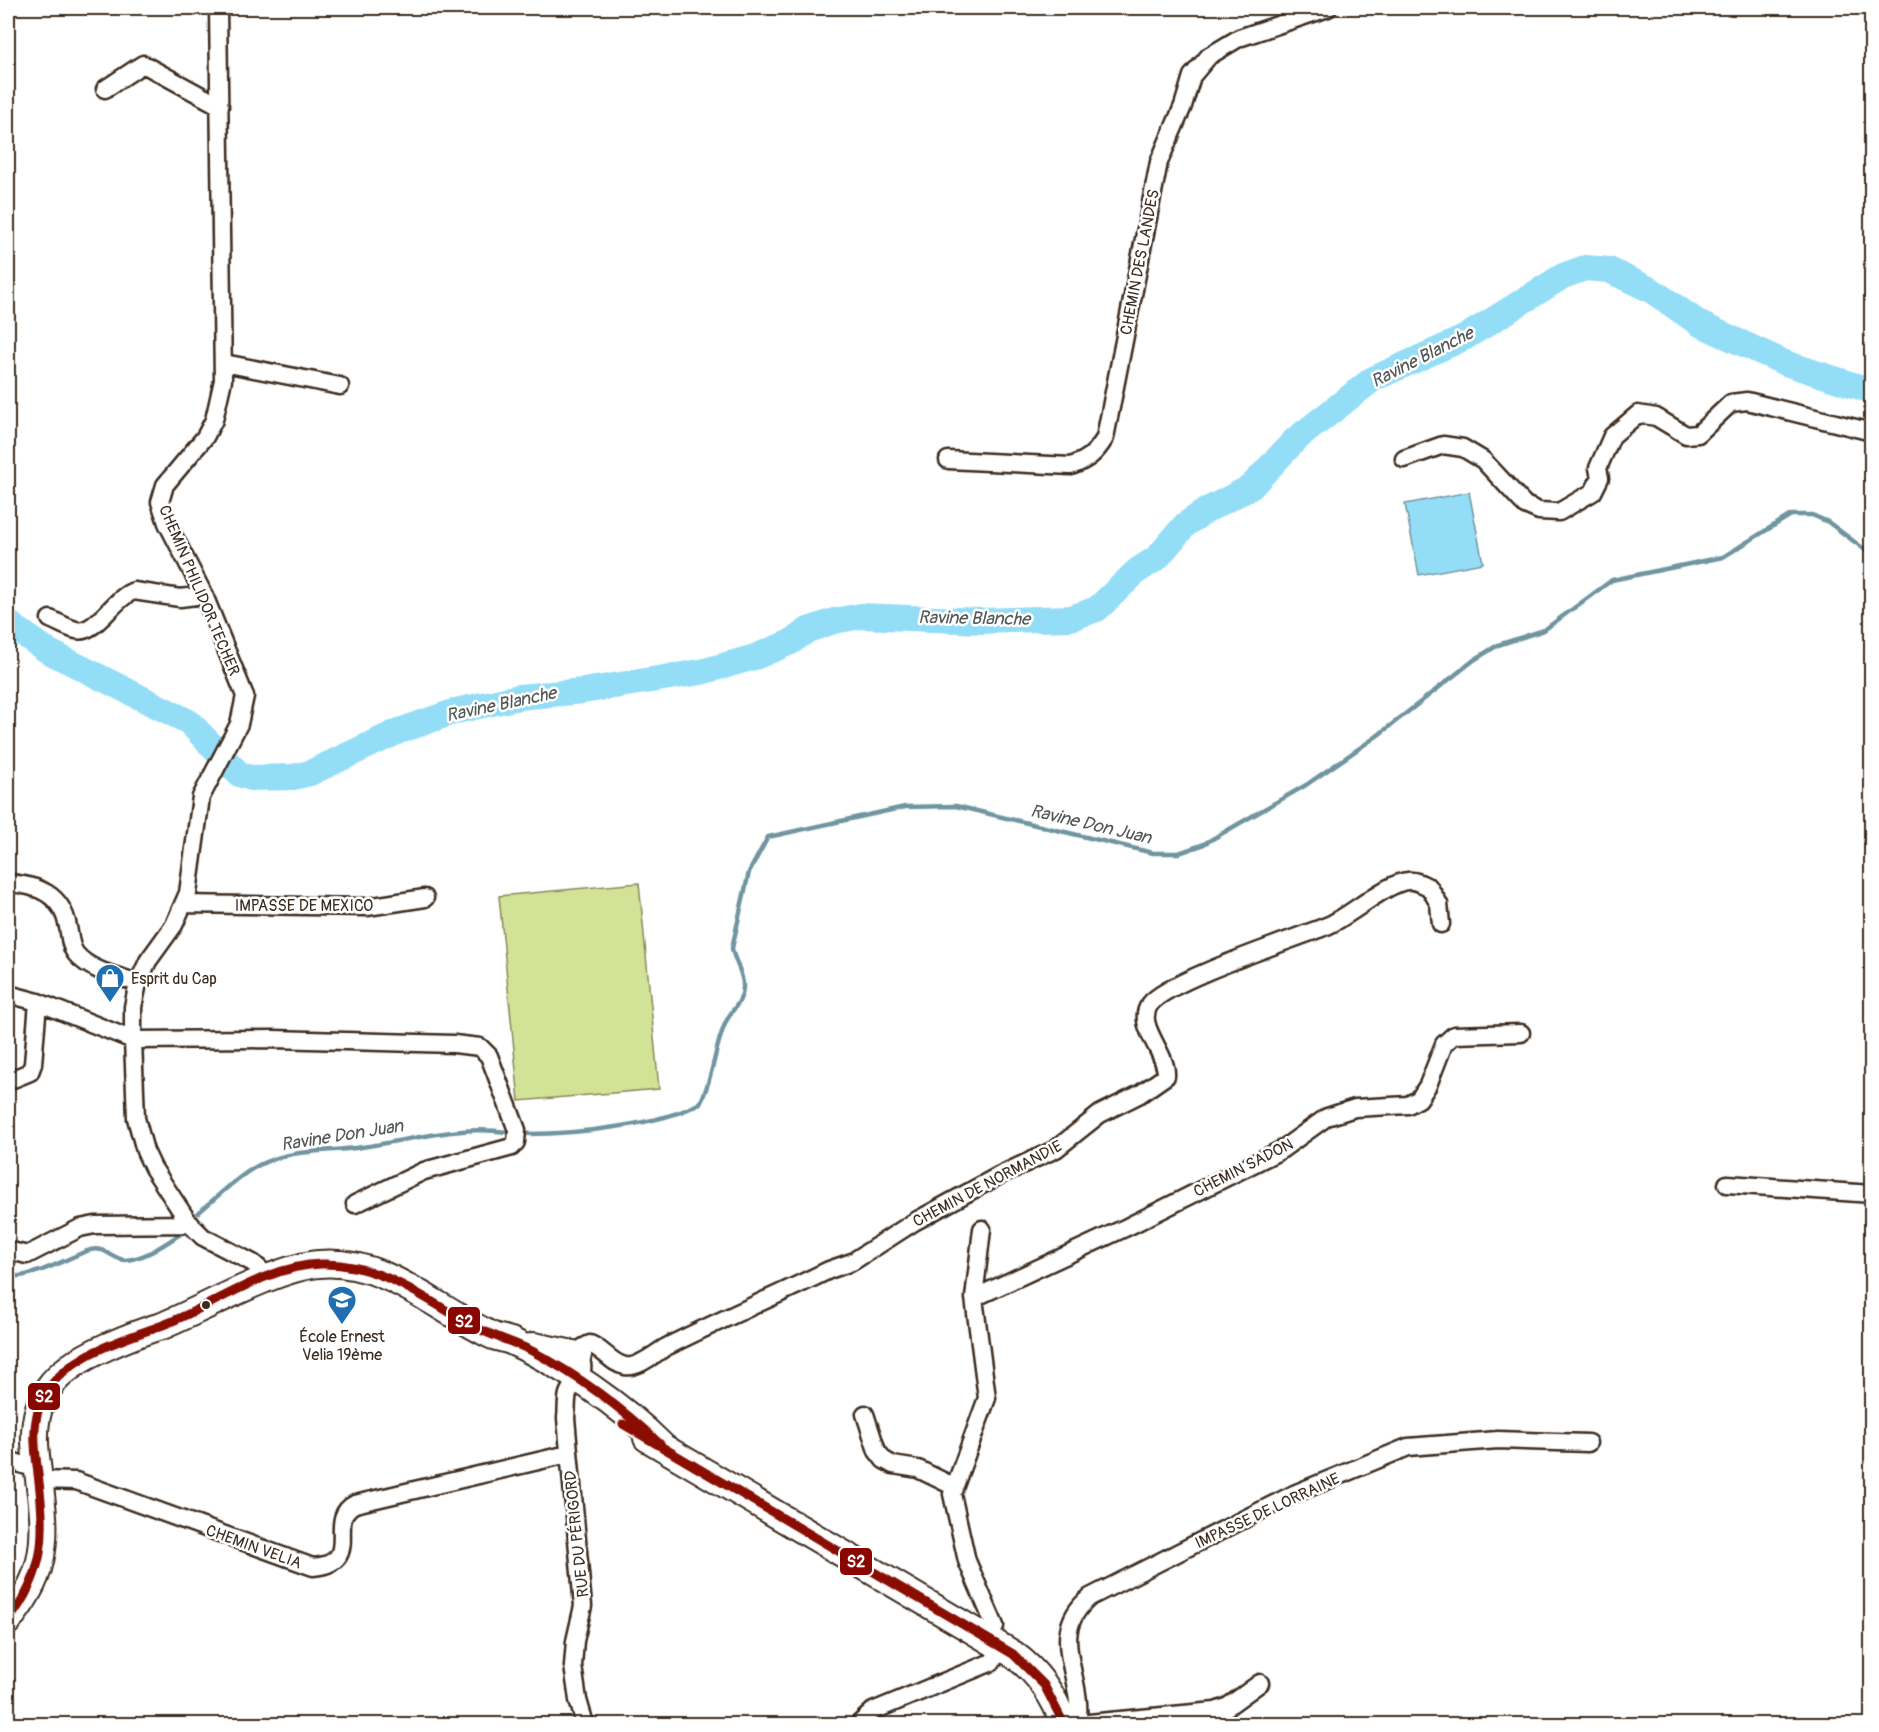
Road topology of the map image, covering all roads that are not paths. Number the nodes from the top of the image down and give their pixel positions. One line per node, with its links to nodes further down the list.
1 (218, 8): 4 (street, CHEMIN PHILIDOR TECHER)
2 (1328, 8): 9 (street, CHEMIN DES LANDES)
3 (105, 89): 4 (street)
4 (220, 106): 5 (street, CHEMIN PHILIDOR TECHER)
5 (224, 363): 6 (street); 10 (street, CHEMIN PHILIDOR TECHER)
6 (339, 386)
7 (1872, 432): 8 (street)
8 (1404, 459)
9 (948, 460)
10 (204, 595): 11 (street); 14 (street, CHEMIN PHILIDOR TECHER)
11 (50, 619)
12 (8, 883): 16 (street)
13 (425, 898): 14 (street, IMPASSE DE MEXICO)
14 (183, 904): 16 (street, CHEMIN PHILIDOR TECHER)
15 (1441, 924): 31 (street, CHEMIN DE NORMANDIE)
16 (138, 983): 20 (street, CHEMIN PHILIDOR TECHER)
17 (8, 994): 18 (street)
18 (38, 1002): 20 (street); 21 (street)
19 (1521, 1033): 29 (street, CHEMIN SADON)
20 (133, 1040): 24 (street); 25 (street, CHEMIN PHILIDOR TECHER)
21 (8, 1081)
22 (1727, 1184): 23 (street)
23 (1872, 1194)
24 (355, 1204)
25 (190, 1223): 27 (street); 28 (street, CHEMIN PHILIDOR TECHER)
26 (982, 1229): 29 (street)
27 (8, 1250)
28 (266, 1280): 30 (main road); 36 (main road)
29 (974, 1298): 37 (street)
30 (502, 1339): 31 (main road); 31 (main road)
31 (575, 1375): 34 (street, RUE DU PÉRIGORD); 39 (main road)
32 (865, 1414): 37 (street)
33 (1588, 1443): 41 (street, IMPASSE DE LORRAINE)
34 (568, 1454): 36 (street, CHEMIN VELIA); 42 (street, RUE DU PÉRIGORD)
35 (8, 1460): 36 (street)
36 (38, 1473): 38 (main road)
37 (953, 1486): 39 (street)
38 (8, 1621)
39 (996, 1643): 41 (main road); 43 (street)
40 (1260, 1683): 41 (street)
41 (1073, 1724)
42 (585, 1725)
43 (859, 1725)

